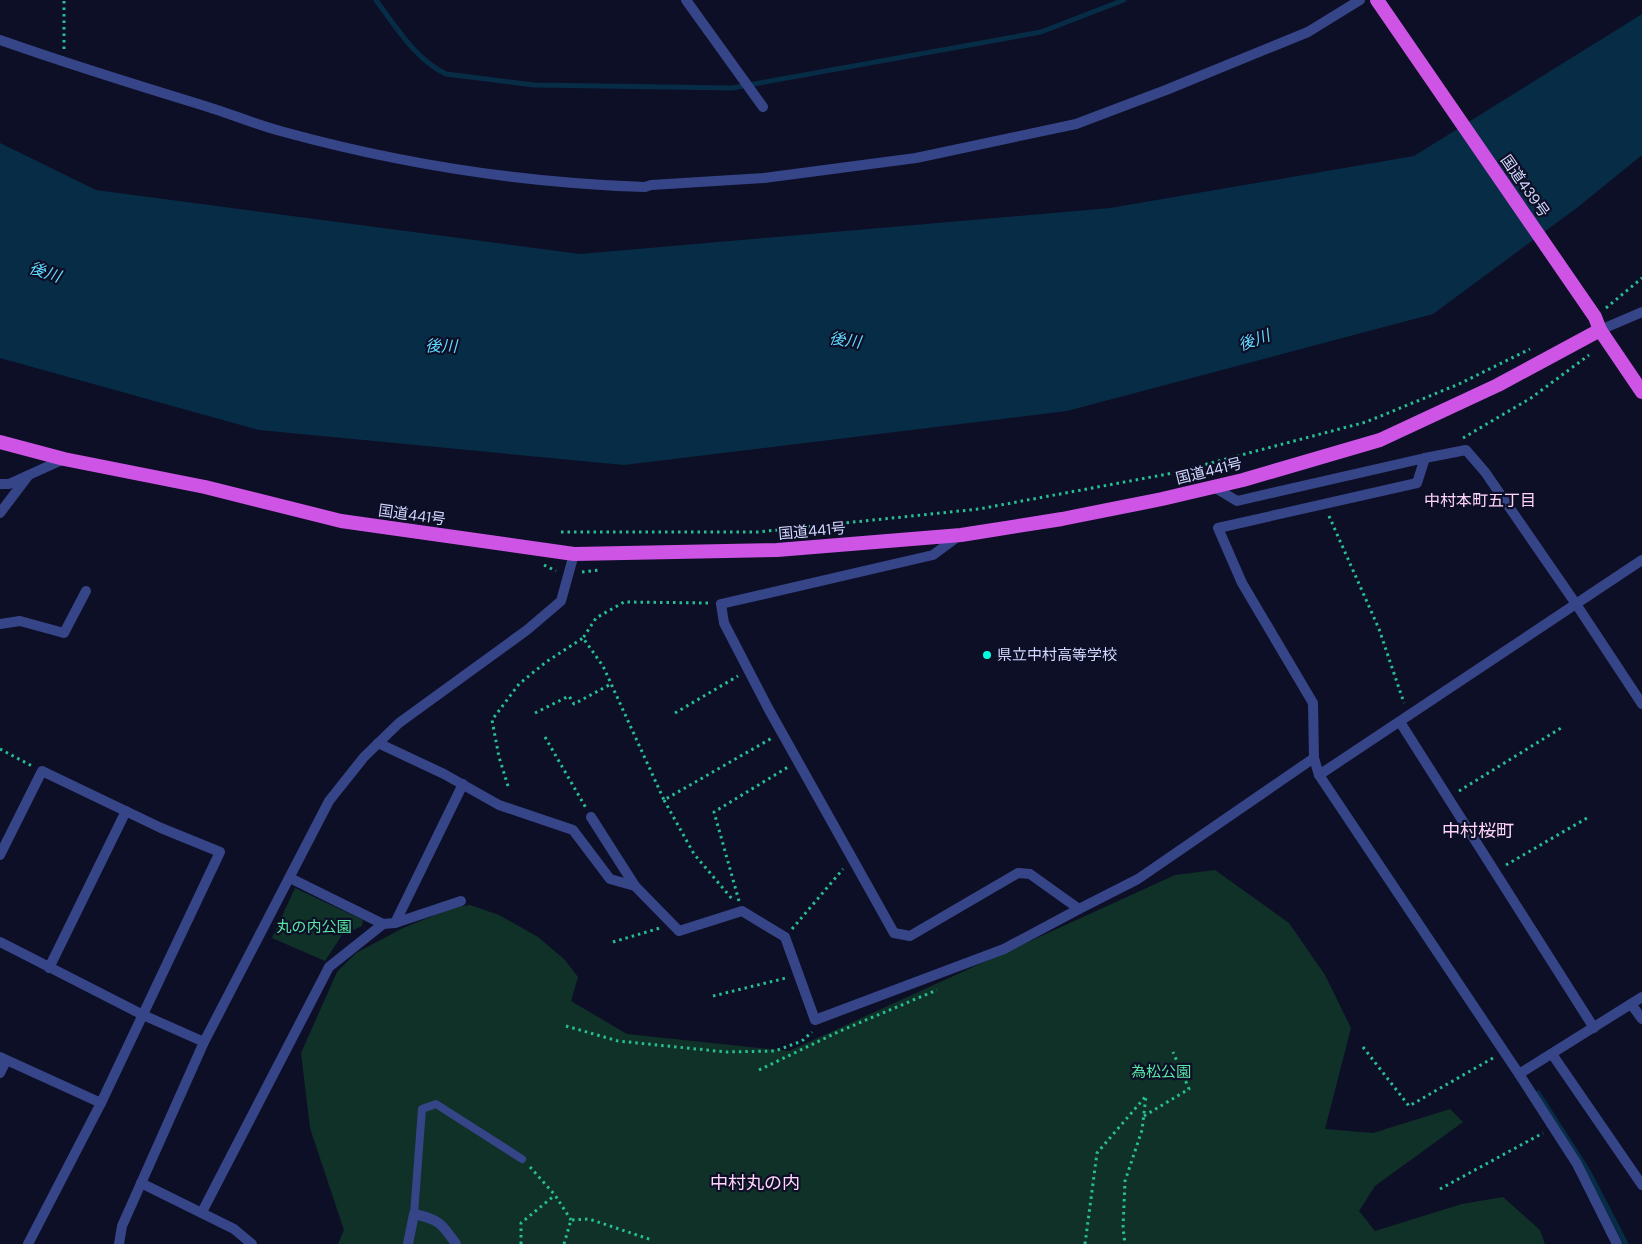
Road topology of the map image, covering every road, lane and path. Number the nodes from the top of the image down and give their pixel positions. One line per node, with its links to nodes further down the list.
1 (64, 0): 6 (path)
2 (686, 0): 7 (street)
3 (1360, 0): 6 (street)
4 (1378, 2): 10 (highway, 国道439号)
5 (0, 40): 6 (street)
6 (63, 62)
7 (763, 107)
8 (1642, 278): 10 (path)
9 (1642, 312): 10 (street)
10 (1598, 323): 13 (highway, 国道439号); 20 (highway, 国道441号)
11 (1536, 346): 23 (path)
12 (1595, 350): 15 (path)
13 (1642, 392)
14 (0, 442): 17 (highway, 国道441号)
15 (1466, 450): 16 (street); 32 (street)
16 (1425, 458): 20 (street); 21 (street)
17 (64, 459): 18 (street); 25 (highway, 国道441号)
18 (28, 476): 19 (street); 22 (street)
19 (0, 484)
20 (1214, 486): 24 (highway, 国道441号)
21 (1323, 504): 40 (path); 47 (street)
22 (0, 512)
23 (562, 532)
24 (961, 535): 25 (highway, 国道441号); 31 (street)
25 (574, 554): 29 (street)
26 (1642, 560): 32 (street)
27 (542, 564): 29 (path)
28 (605, 570): 29 (path)
29 (569, 573): 45 (street)
30 (86, 591): 33 (street)
31 (722, 604): 34 (path); 35 (street)
32 (1576, 604): 37 (street); 40 (street)
33 (0, 624)
34 (583, 638): 36 (path); 52 (path)
35 (749, 669): 39 (path); 43 (street)
36 (611, 684): 38 (path); 54 (path)
37 (1642, 704)
38 (535, 713)
39 (675, 713)
40 (1409, 714): 41 (street)
41 (1400, 722): 50 (street); 53 (street)
42 (1561, 728): 53 (path)
43 (782, 732): 48 (street); 54 (path)
44 (545, 737): 56 (path)
45 (378, 743): 51 (street); 61 (street)
46 (0, 749): 49 (path)
47 (1314, 758): 50 (street); 64 (street)
48 (798, 761): 59 (street); 65 (path)
49 (42, 771): 55 (street); 58 (street)
50 (1319, 775): 85 (street)
51 (463, 784): 62 (street); 66 (street)
52 (508, 786)
53 (1447, 798): 60 (street)
54 (664, 800): 65 (path)
55 (126, 811): 72 (street); 77 (street)
56 (591, 817): 62 (street)
57 (1586, 818): 60 (path)
58 (0, 855)
59 (853, 858): 64 (street); 69 (path)
60 (1495, 872): 81 (street)
61 (290, 878): 67 (street); 82 (street)
62 (635, 886): 68 (street)
63 (461, 901): 66 (street)
64 (1078, 909): 79 (street)
65 (742, 911): 68 (street); 69 (street)
66 (395, 922): 67 (street)
67 (383, 924): 98 (street)
68 (672, 925): 71 (path)
69 (785, 937): 73 (street)
70 (0, 942): 72 (street)
71 (612, 942)
72 (49, 968): 77 (street)
73 (799, 975): 74 (path); 79 (street)
74 (713, 996)
75 (1642, 997): 76 (street)
76 (1631, 1004): 78 (street); 81 (street)
77 (143, 1014): 82 (street); 90 (street)
78 (1642, 1018)
79 (815, 1020): 80 (path)
80 (566, 1026)
81 (1594, 1028): 86 (street)
82 (204, 1042): 94 (street)
83 (1363, 1047): 85 (path)
84 (1173, 1052): 91 (path)
85 (1504, 1052): 89 (street)
86 (1552, 1054): 89 (street); 95 (street)
87 (3, 1059): 88 (street); 90 (street)
88 (0, 1073)
89 (1520, 1074): 92 (street)
90 (101, 1104): 102 (street)
91 (1144, 1116): 109 (path); 110 (path)
92 (1553, 1127): 96 (path); 111 (street)
93 (522, 1159): 97 (path); 99 (lane)
94 (141, 1183): 98 (street); 103 (street)
95 (1642, 1185)
96 (1440, 1189)
97 (554, 1196): 100 (path); 107 (path)
98 (202, 1212): 104 (street)
99 (414, 1214): 105 (street); 106 (street)
100 (571, 1220): 101 (path); 108 (path)
101 (652, 1240)
102 (28, 1244)
103 (118, 1244)
104 (252, 1244)
105 (408, 1244)
106 (456, 1244)
107 (520, 1244)
108 (564, 1244)
109 (1085, 1244)
110 (1125, 1244)
111 (1617, 1244)

